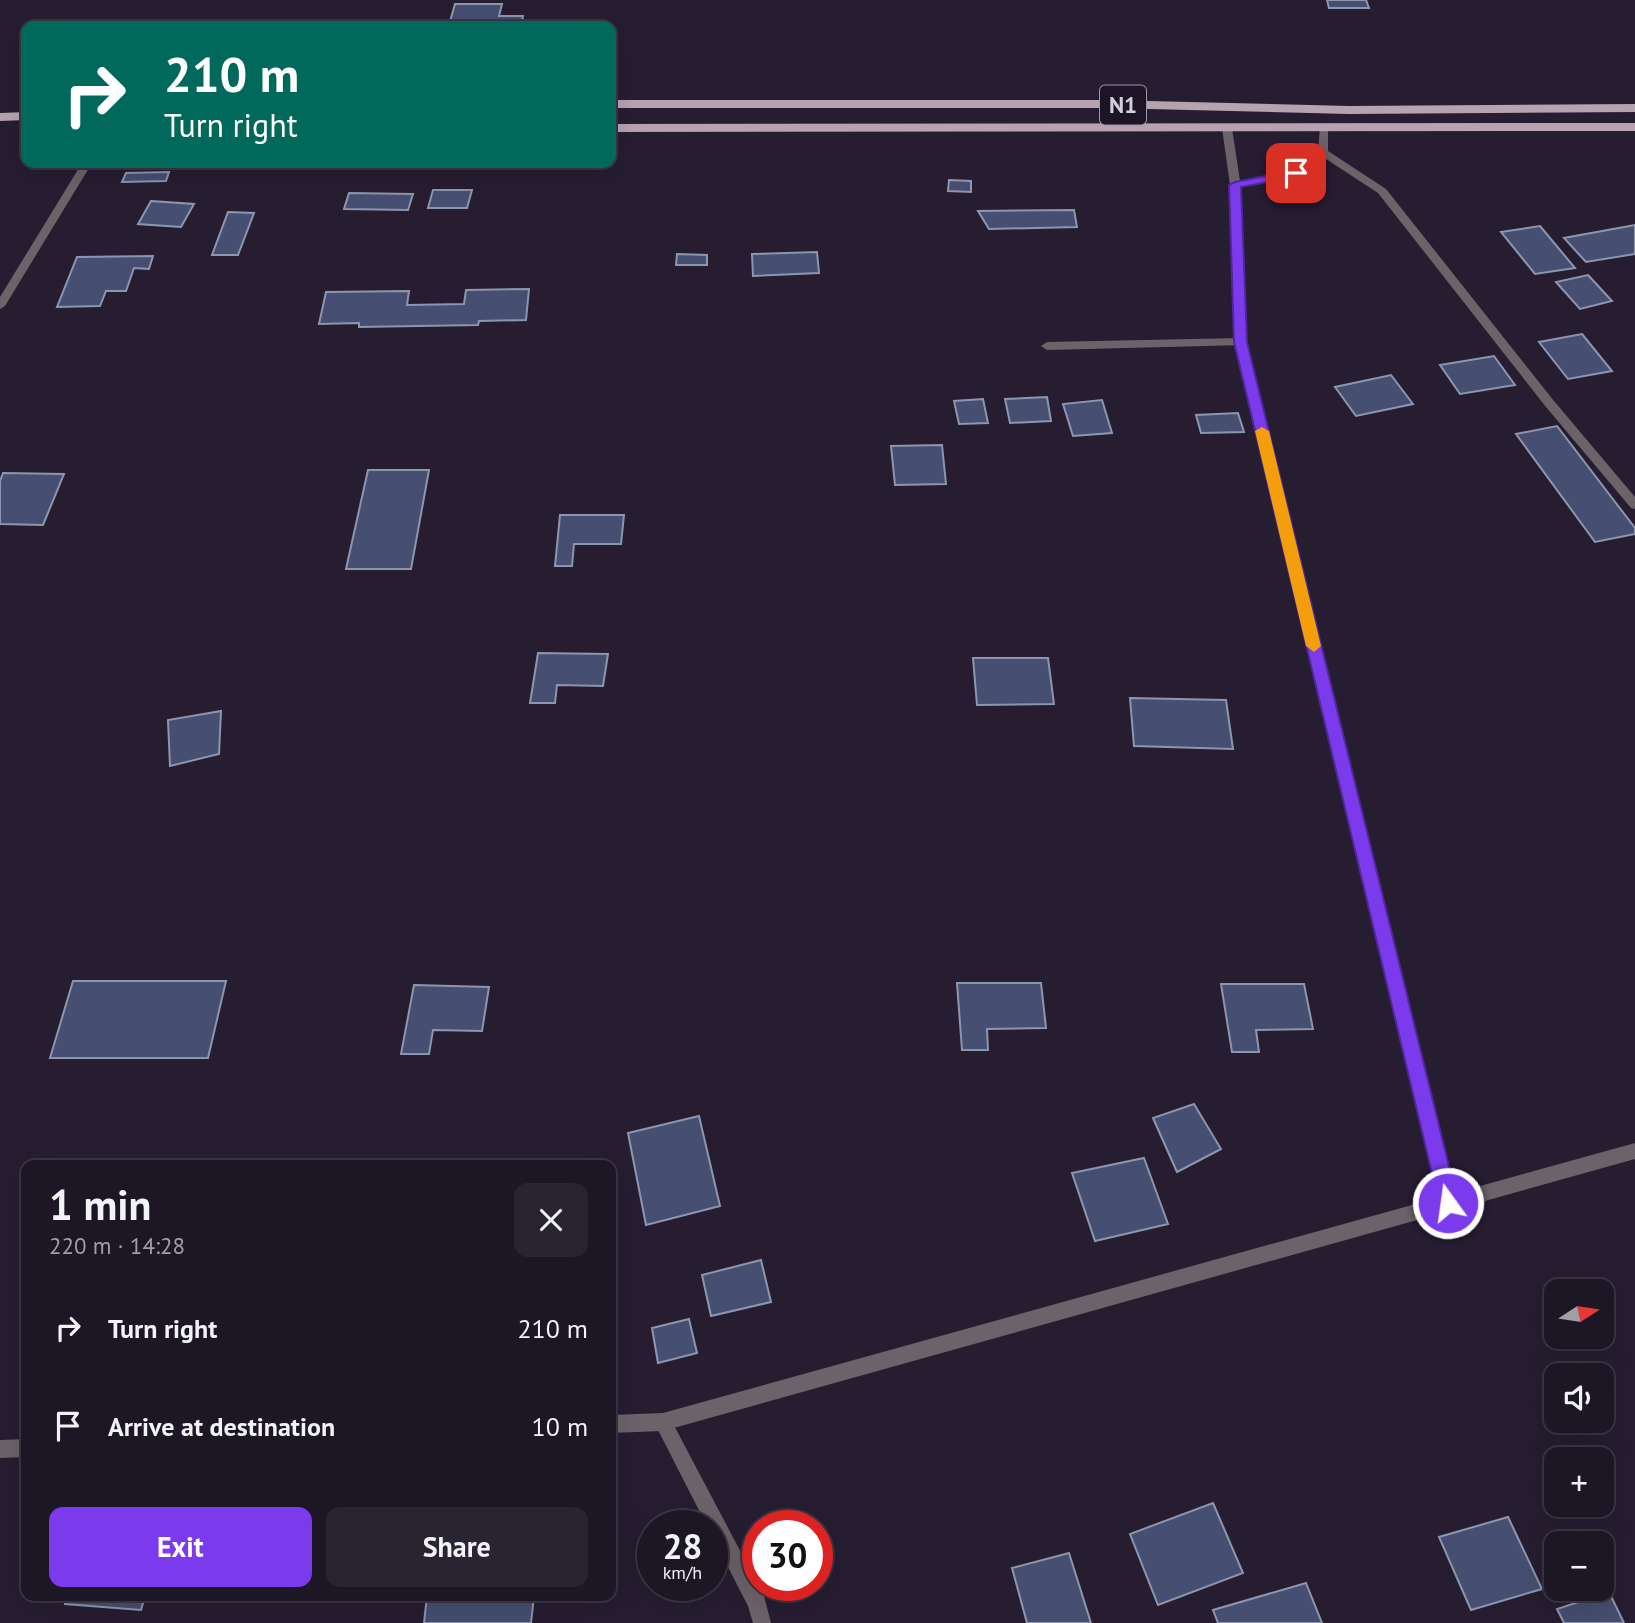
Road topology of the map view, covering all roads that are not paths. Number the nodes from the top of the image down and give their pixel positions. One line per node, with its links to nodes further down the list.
1 (616, 104): 2 (main road, N1)
2 (1635, 108)
3 (21, 116): 4 (main road)
4 (0, 117)
5 (1325, 127): 6 (main road, N1); 8 (main road, N1); 9 (street)
6 (1635, 127)
7 (616, 128): 8 (main road, N1)
8 (1227, 128): 11 (street)
9 (1324, 152): 11 (street); 15 (street)
10 (84, 168): 12 (street)
11 (1235, 185): 13 (street)
12 (0, 306)
13 (1241, 342): 14 (street); 17 (street)
14 (1047, 345)
15 (1635, 505)
16 (1635, 1151): 17 (street)
17 (1448, 1203): 18 (street)
18 (663, 1422): 19 (street); 22 (street)
19 (616, 1424)
20 (21, 1448): 21 (street)
21 (0, 1449)
22 (762, 1623)

